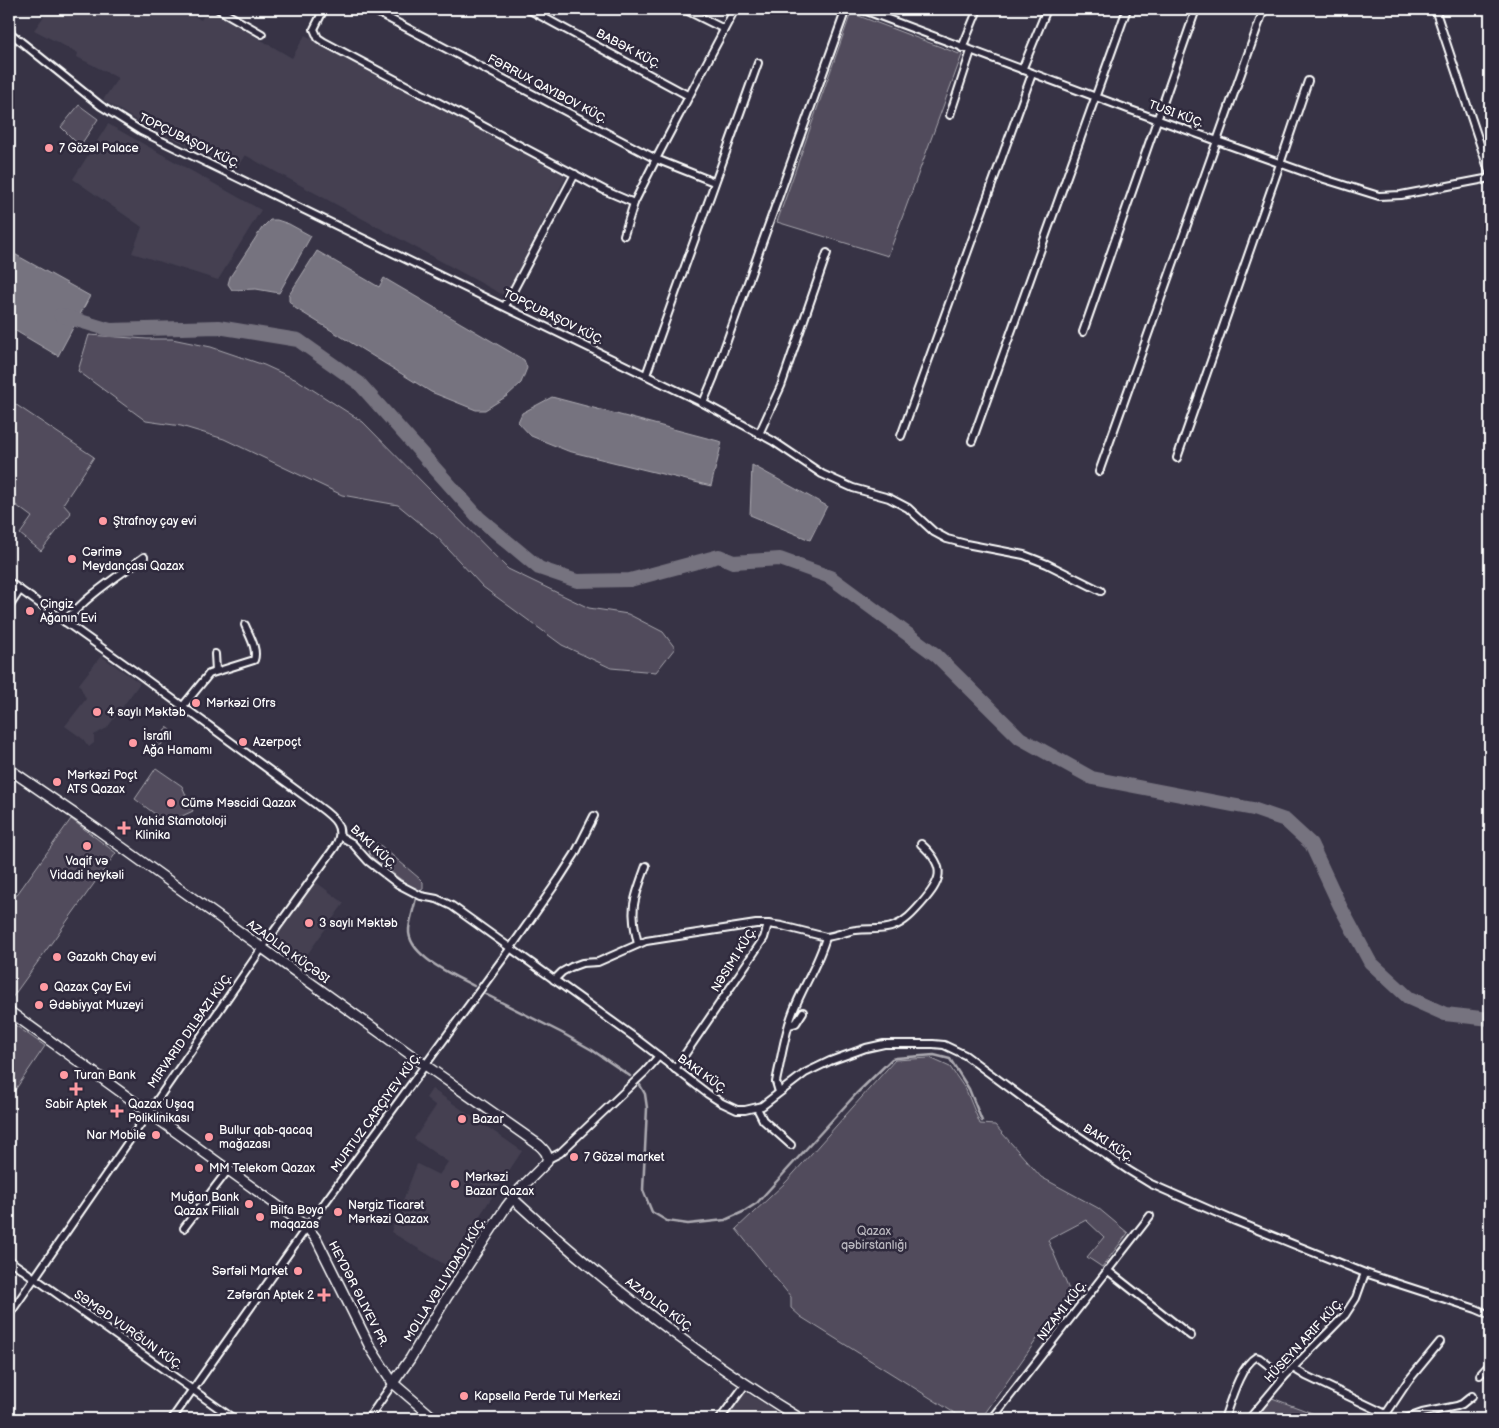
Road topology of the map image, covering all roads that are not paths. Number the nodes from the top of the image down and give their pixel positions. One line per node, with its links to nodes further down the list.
1 (218, 9): 18 (street)
2 (324, 9): 32 (street)
3 (372, 9): 30 (street, FƏRRUX QAYIBOV KÜÇ.)
4 (528, 9): 25 (street, BABƏK KÜÇ.)
5 (684, 9): 16 (street)
6 (735, 9): 16 (street)
7 (846, 9): 42 (street)
8 (861, 9): 15 (street, TUSI KÜÇ.)
9 (978, 9): 19 (street)
10 (1047, 9): 22 (street)
11 (1126, 9): 26 (street)
12 (1196, 9): 28 (street)
13 (1264, 9): 29 (street)
14 (1435, 9): 33 (street)
15 (869, 10): 19 (street, TUSI KÜÇ.)
16 (724, 29): 25 (street)
17 (9, 32): 39 (street, TOPÇUBAŞOV KÜÇ.)
18 (262, 34)
19 (962, 48): 20 (street, TUSI KÜÇ.)
20 (972, 51): 22 (street, TUSI KÜÇ.); 27 (street)
21 (758, 63): 35 (street)
22 (1022, 70): 23 (street, TUSI KÜÇ.)
23 (1032, 74): 26 (street, TUSI KÜÇ.); 44 (street)
24 (1308, 81): 31 (street)
25 (689, 96): 30 (street)
26 (1095, 96): 28 (street, TUSI KÜÇ.); 45 (street)
27 (950, 115)
28 (1158, 120): 29 (street, TUSI KÜÇ.); 40 (street)
29 (1217, 141): 31 (street, TUSI KÜÇ.); 47 (street)
30 (656, 159): 35 (street, FƏRRUX QAYIBOV KÜÇ.); 36 (street)
31 (1280, 164): 34 (street, TUSI KÜÇ.); 46 (street)
32 (575, 174): 36 (street); 39 (street)
33 (1490, 174)
34 (1490, 178)
35 (714, 182): 41 (street)
36 (634, 203): 37 (street)
37 (624, 235)
38 (827, 253): 43 (street)
39 (506, 306): 41 (street, TOPÇUBAŞOV KÜÇ.)
40 (1083, 332)
41 (646, 375): 42 (street, TOPÇUBAŞOV KÜÇ.)
42 (703, 403): 43 (street, TOPÇUBAŞOV KÜÇ.)
43 (759, 434): 51 (street, TOPÇUBAŞOV KÜÇ.)
44 (901, 436)
45 (972, 441)
46 (1177, 458)
47 (1099, 472)
48 (144, 557): 53 (street)
49 (9, 582): 50 (street)
50 (20, 590): 52 (street); 53 (street)
51 (1101, 591)
52 (9, 607)
53 (65, 622): 57 (street)
54 (245, 625): 56 (street)
55 (215, 654): 56 (street)
56 (216, 671): 57 (street)
57 (183, 706): 60 (street)
58 (9, 769): 66 (street)
59 (594, 816): 67 (street)
60 (340, 836): 66 (street, MIRVARID DILBAZI KÜÇ.); 67 (street)
61 (921, 844): 64 (street)
62 (646, 866): 65 (street)
63 (768, 924): 64 (street, NƏSIMI KÜÇ.); 65 (street); 74 (street, NƏSIMI KÜÇ.)
64 (826, 937): 71 (street)
65 (638, 944): 68 (street)
66 (262, 948): 73 (street); 77 (street, MIRVARID DILBAZI KÜÇ.)
67 (510, 949): 68 (street); 73 (street)
68 (554, 980): 72 (street)
69 (9, 1011): 77 (street, HEYDƏR ƏLIYEV PR.)
70 (803, 1012): 71 (street)
71 (789, 1025): 75 (street)
72 (659, 1056): 74 (street); 79 (street)
73 (424, 1065): 79 (street); 83 (street)
74 (675, 1069): 76 (street)
75 (779, 1092): 76 (street); 87 (street)
76 (757, 1108): 78 (street)
77 (148, 1112): 80 (street, HEYDƏR ƏLIYEV PR.); 88 (street, MIRVARID DILBAZI KÜÇ.)
78 (791, 1145)
79 (548, 1159): 81 (street, MOLLA VƏLI VIDADI KÜÇ.)
80 (228, 1170): 83 (street, HEYDƏR ƏLIYEV PR.); 84 (street)
81 (512, 1198): 97 (street, MOLLA VƏLI VIDADI KÜÇ.); 98 (street)
82 (1150, 1216): 86 (street, NIZAMI KÜÇ.)
83 (307, 1227): 97 (street, HEYDƏR ƏLIYEV PR.); 99 (street)
84 (184, 1228)
85 (9, 1260): 88 (street, SƏMƏD VURĞUN KÜÇ.)
86 (1107, 1270): 91 (street); 108 (street, NIZAMI KÜÇ.)
87 (1365, 1273): 90 (street); 94 (street, HÜSEYN ARIF KÜÇ.)
88 (34, 1277): 89 (street, MIRVARID DILBAZI KÜÇ.); 99 (street, SƏMƏD VURĞUN KÜÇ.)
89 (9, 1315)
90 (1490, 1315)
91 (1191, 1336)
92 (1440, 1342): 101 (street)
93 (1490, 1364): 95 (street)
94 (1293, 1368): 96 (street, HÜSEYN ARIF KÜÇ.); 101 (street)
95 (1480, 1375)
96 (1284, 1377): 109 (street); 110 (street, HÜSEYN ARIF KÜÇ.)
97 (393, 1383): 104 (street, MOLLA VƏLI VIDADI KÜÇ.); 105 (street, HEYDƏR ƏLIYEV PR.)
98 (746, 1384): 106 (street); 107 (street)
99 (192, 1389): 102 (street); 103 (street, SƏMƏD VURĞUN KÜÇ.)
100 (1472, 1396): 112 (street)
101 (1386, 1414): 111 (street)
102 (172, 1419)
103 (234, 1419)
104 (368, 1419)
105 (435, 1419)
106 (720, 1419)
107 (801, 1419)
108 (992, 1419)
109 (1224, 1419)
110 (1249, 1419)
111 (1393, 1419)
112 (1405, 1419)

